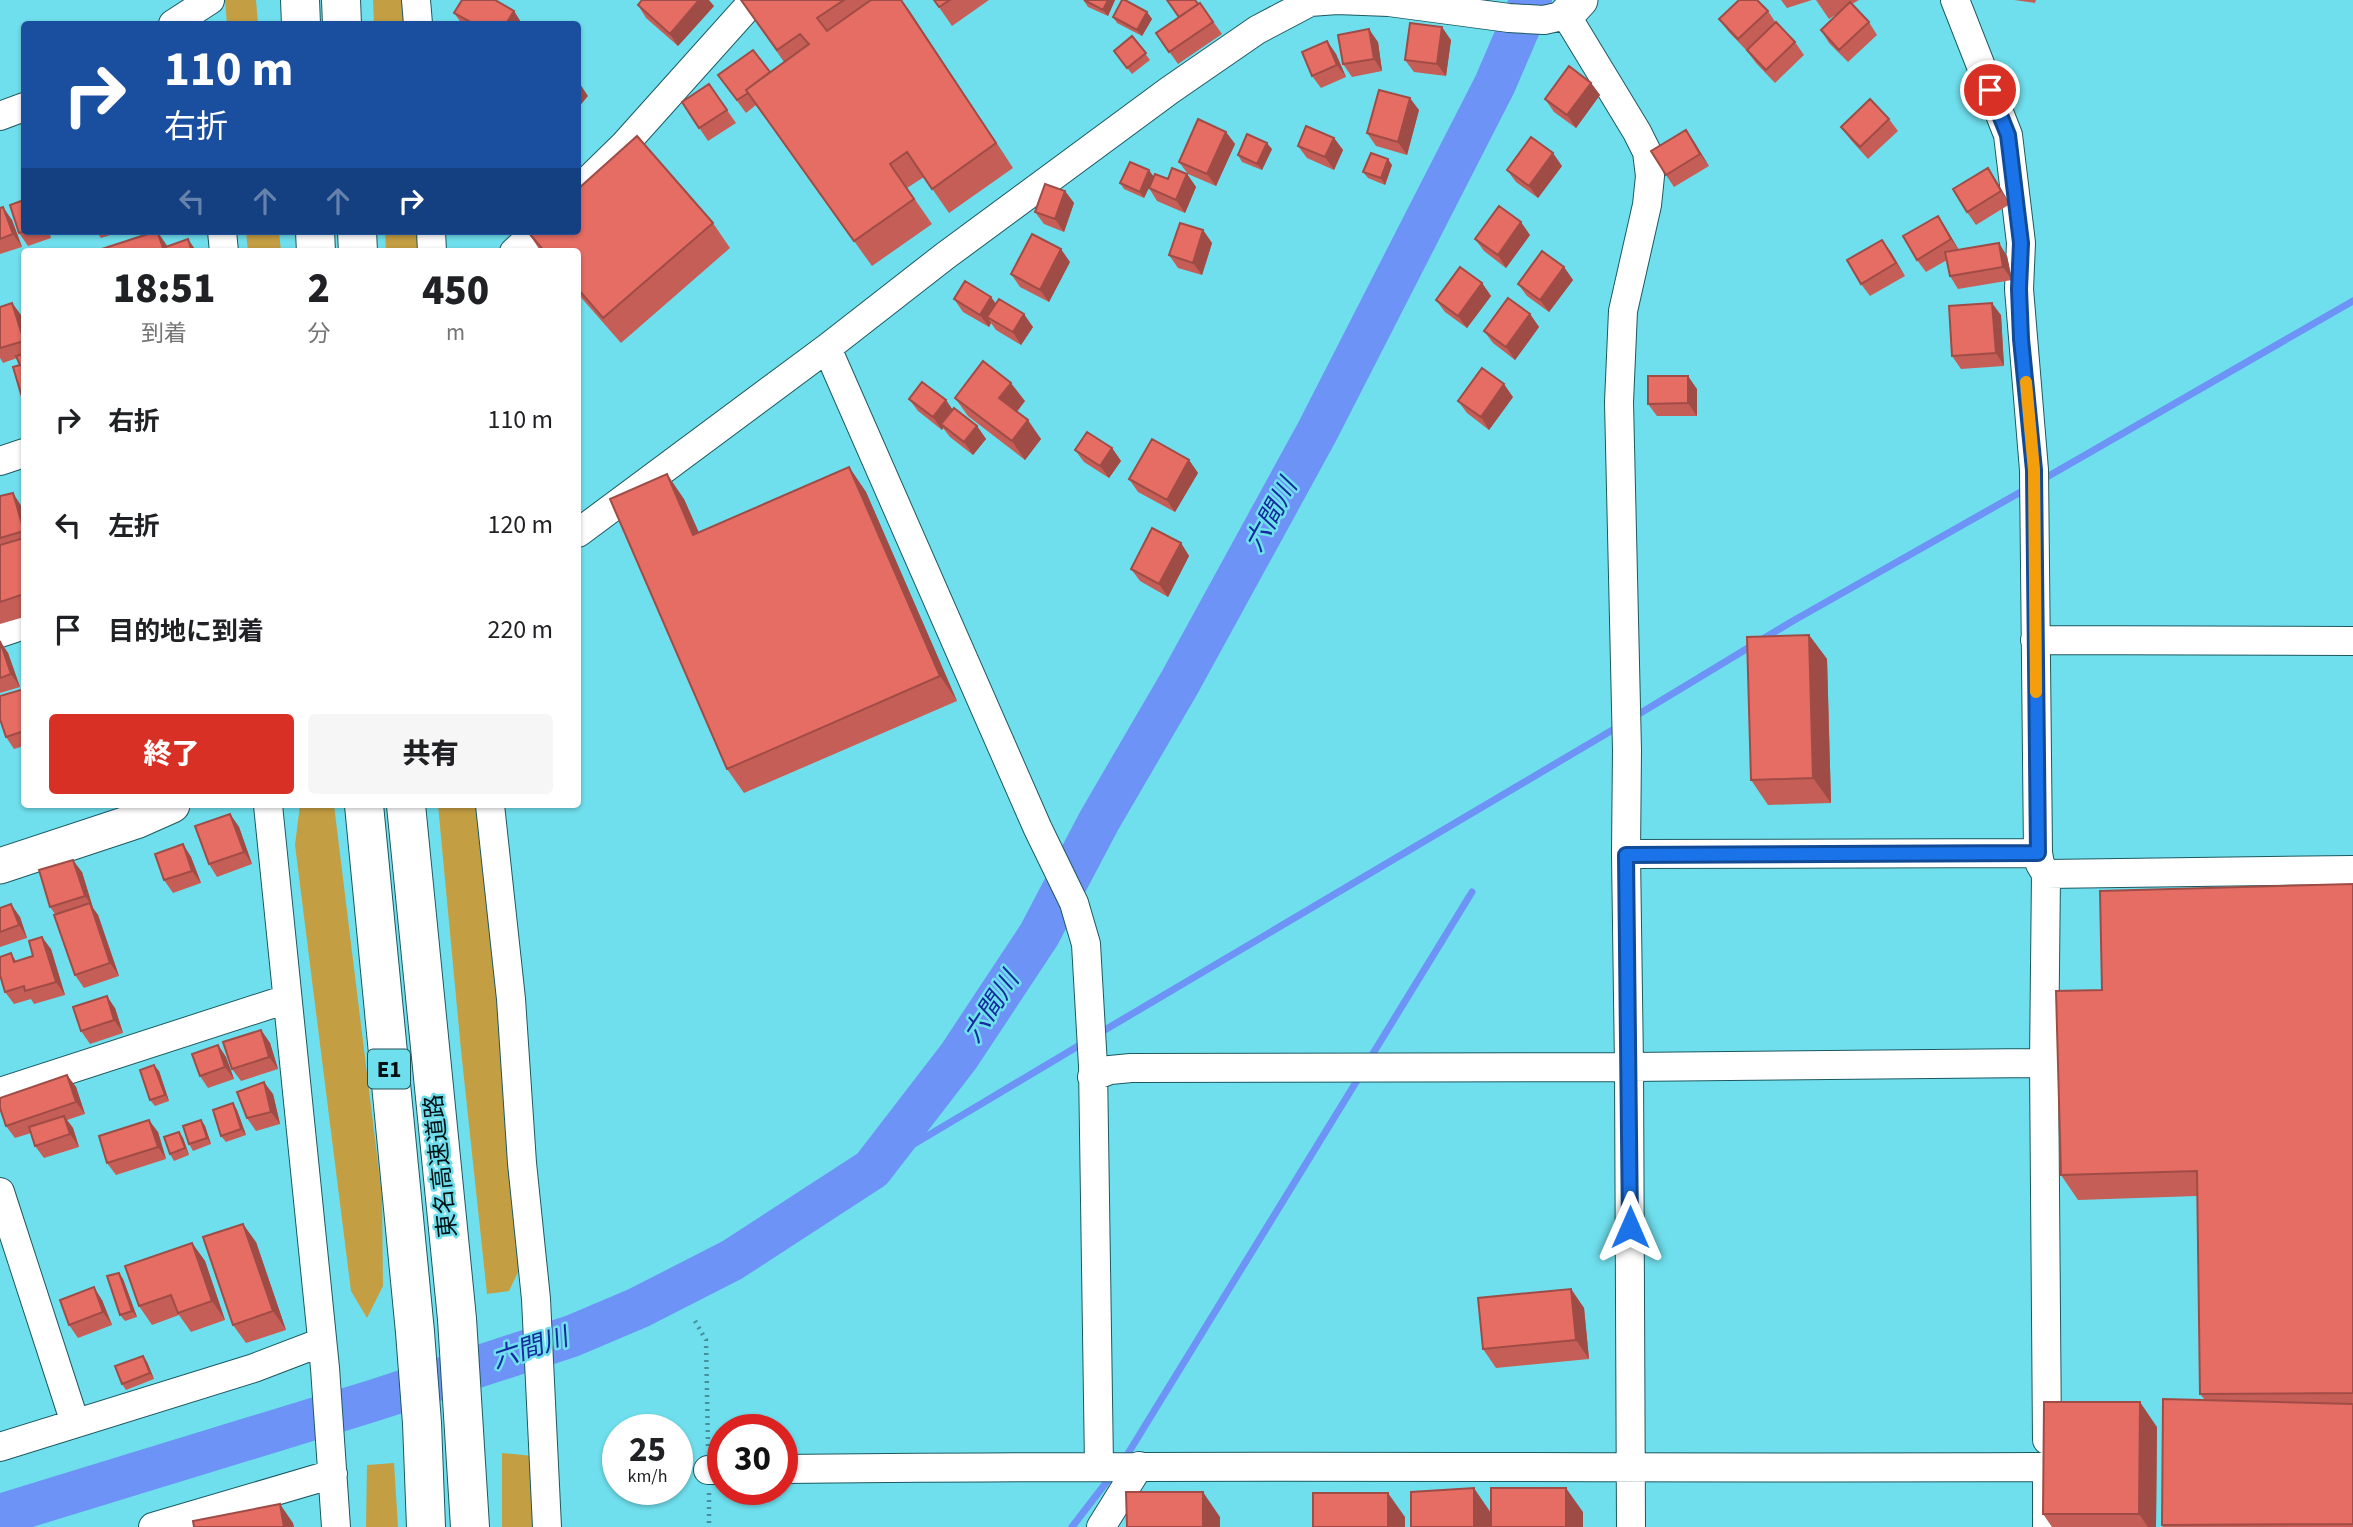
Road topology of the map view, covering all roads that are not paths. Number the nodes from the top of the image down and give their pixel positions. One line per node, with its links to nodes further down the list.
1 (209, 0): 9 (street); 10 (street)
2 (300, 0): 11 (highway)
3 (341, 0): 12 (highway)
4 (416, 0): 13 (street)
5 (754, 0): 16 (street)
6 (1955, 0): 25 (street)
7 (1309, 1): 8 (street); 19 (street)
8 (1563, 12): 32 (street)
9 (178, 21)
10 (206, 21)
11 (301, 21)
12 (342, 21)
13 (418, 21)
14 (21, 108): 15 (street)
15 (0, 116)
16 (581, 187)
17 (533, 235): 18 (street)
18 (518, 248)
19 (827, 348): 22 (street); 39 (street)
20 (21, 454): 21 (street)
21 (0, 461)
22 (581, 531)
23 (21, 626): 24 (street)
24 (0, 633)
25 (2035, 640): 26 (street); 33 (street)
26 (2353, 641)
27 (165, 808): 34 (street)
28 (268, 808): 36 (street)
29 (364, 808): 53 (highway, 東名高速道路 / E1)
30 (406, 808): 54 (highway, 東名高速道路 / E1)
31 (490, 808): 55 (street)
32 (1626, 855): 33 (street); 38 (street)
33 (2042, 864): 35 (street); 37 (street)
34 (0, 866)
35 (2353, 870)
36 (288, 999): 40 (street); 42 (street)
37 (2044, 1063): 38 (street); 48 (street)
38 (1629, 1068): 39 (street); 50 (street)
39 (1093, 1071): 46 (street)
40 (0, 1092)
41 (0, 1192): 43 (street)
42 (323, 1355): 43 (street); 45 (street)
43 (75, 1423): 44 (street)
44 (0, 1447)
45 (332, 1463): 51 (street); 52 (street)
46 (1099, 1465): 47 (street); 49 (street)
47 (1139, 1466): 50 (street); 56 (street)
48 (2047, 1467): 50 (street); 58 (street)
49 (798, 1469)
50 (1630, 1469): 57 (street)
51 (153, 1527)
52 (336, 1527)
53 (426, 1527)
54 (470, 1527)
55 (547, 1527)
56 (1101, 1527)
57 (1631, 1527)
58 (2047, 1527)

